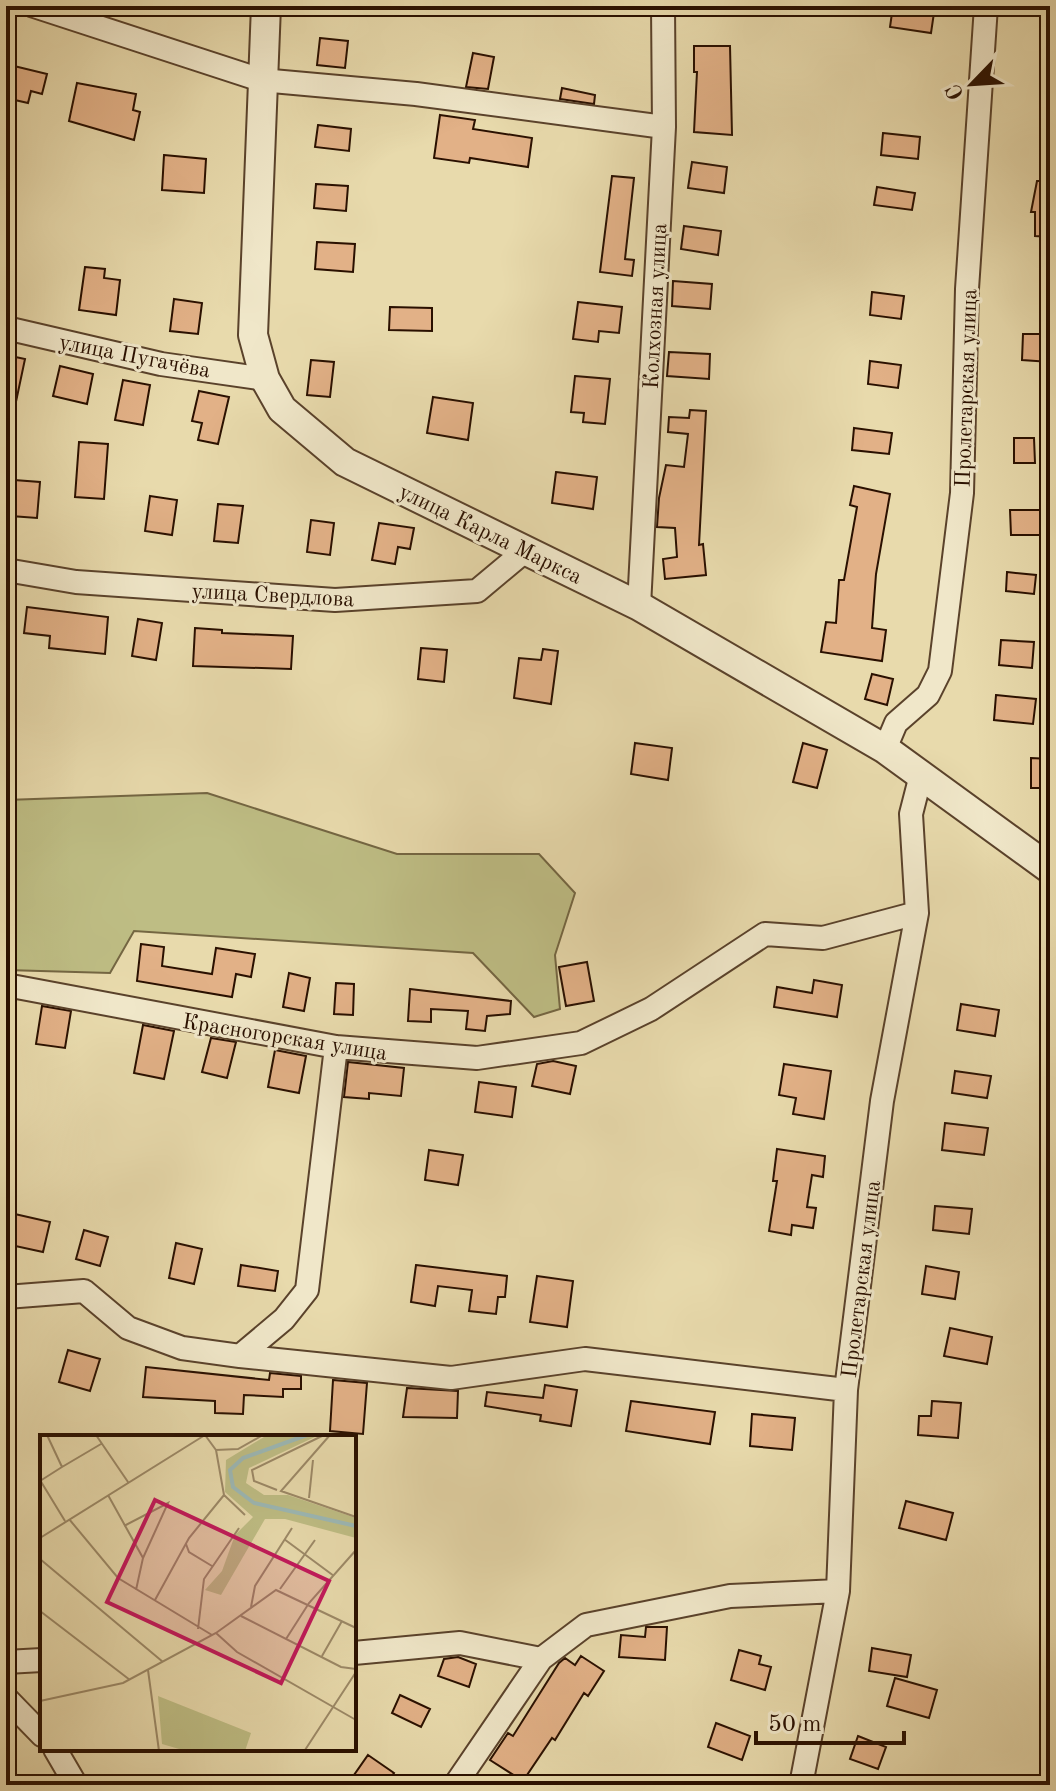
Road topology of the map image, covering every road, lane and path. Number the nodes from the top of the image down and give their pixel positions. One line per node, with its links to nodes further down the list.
1 (34, 6): 5 (street)
2 (266, 6): 5 (street, улица Карла Маркса)
3 (663, 6): 6 (street, Колхозная улица)
4 (986, 6): 12 (street, Пролетарская улица)
5 (261, 80): 6 (street); 8 (street, улица Карла Маркса)
6 (664, 127): 11 (street, Колхозная улица)
7 (6, 328): 8 (street, улица Пугачёва)
8 (265, 379): 9 (street, улица Карла Маркса)
9 (526, 550): 10 (street, улица Свердлова); 11 (street, улица Карла Маркса)
10 (6, 570)
11 (639, 606): 12 (street, улица Карла Маркса)
12 (885, 749): 13 (street, улица Карла Маркса)
13 (921, 775): 14 (street, улица Карла Маркса); 15 (street, Пролетарская улица)
14 (1050, 869)
15 (917, 913): 17 (street, Красногорская улица); 20 (street, Пролетарская улица)
16 (6, 985): 17 (street, Красногорская улица)
17 (336, 1047): 19 (street)
18 (6, 1297): 19 (street)
19 (240, 1356): 20 (street)
20 (846, 1390): 21 (street, Пролетарская улица)
21 (838, 1591): 23 (street); 31 (street, Пролетарская улица)
22 (356, 1653): 23 (street)
23 (541, 1659): 30 (street)
24 (40, 1660): 25 (street)
25 (6, 1662)
26 (6, 1698): 27 (street)
27 (40, 1733)
28 (56, 1751): 29 (street)
29 (76, 1785)
30 (455, 1785)
31 (801, 1785)

